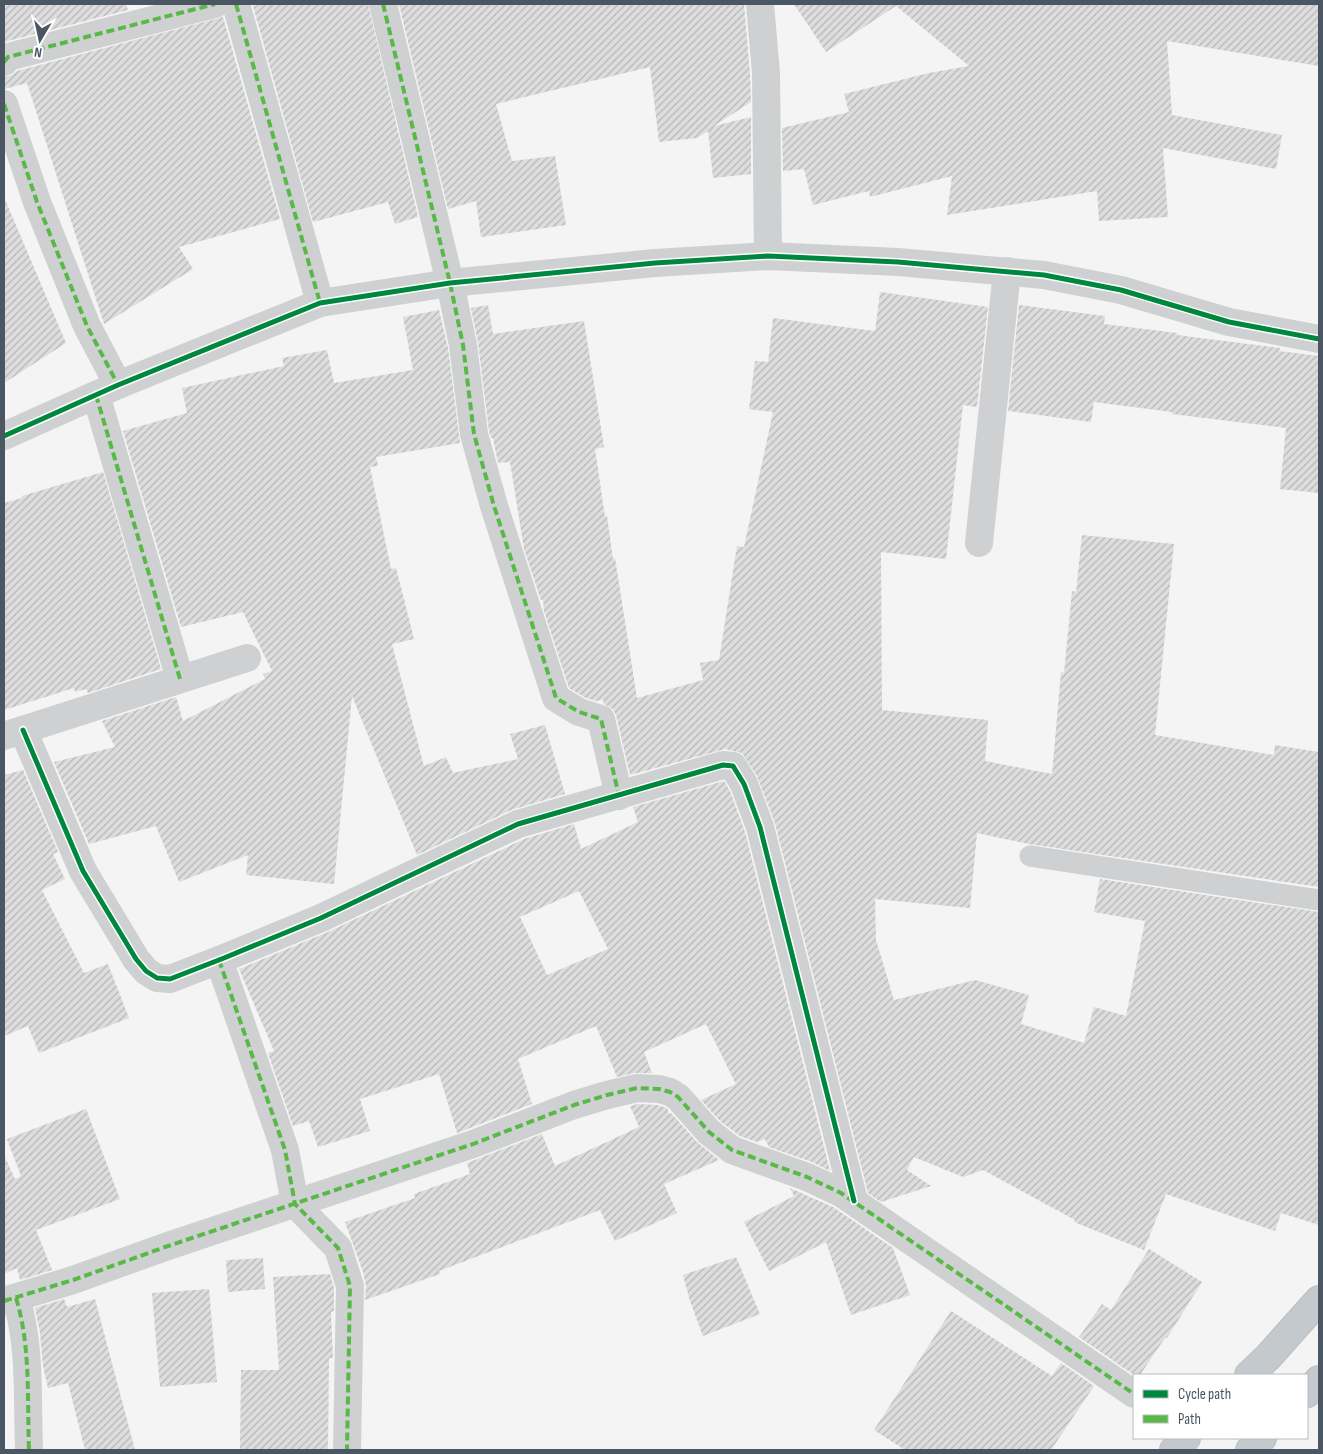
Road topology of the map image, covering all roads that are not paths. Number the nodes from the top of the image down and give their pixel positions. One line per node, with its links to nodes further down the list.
1 (214, 4): 5 (street)
2 (236, 4): 10 (street)
3 (383, 4): 9 (street)
4 (760, 4): 7 (street)
5 (4, 62)
6 (4, 104): 12 (street)
7 (768, 256): 8 (street); 9 (street)
8 (1006, 271): 11 (street); 14 (street)
9 (450, 283): 10 (street); 18 (street)
10 (320, 303): 12 (street)
11 (1319, 339)
12 (107, 390): 13 (street); 16 (street)
13 (4, 436)
14 (979, 543)
15 (247, 658): 16 (street)
16 (180, 679): 17 (street)
17 (13, 733): 21 (street)
18 (618, 796): 21 (street); 22 (street)
19 (1030, 856): 20 (lane)
20 (1319, 900)
21 (219, 960): 23 (street)
22 (854, 1201): 23 (street); 27 (street)
23 (296, 1204): 24 (street); 31 (street)
24 (17, 1298): 30 (street)
25 (1319, 1300): 26 (highway)
26 (1251, 1374)
27 (1133, 1393)
28 (1185, 1439): 32 (highway)
29 (1261, 1439): 33 (highway)
30 (29, 1450)
31 (347, 1450)
32 (1174, 1450)
33 (1250, 1450)

